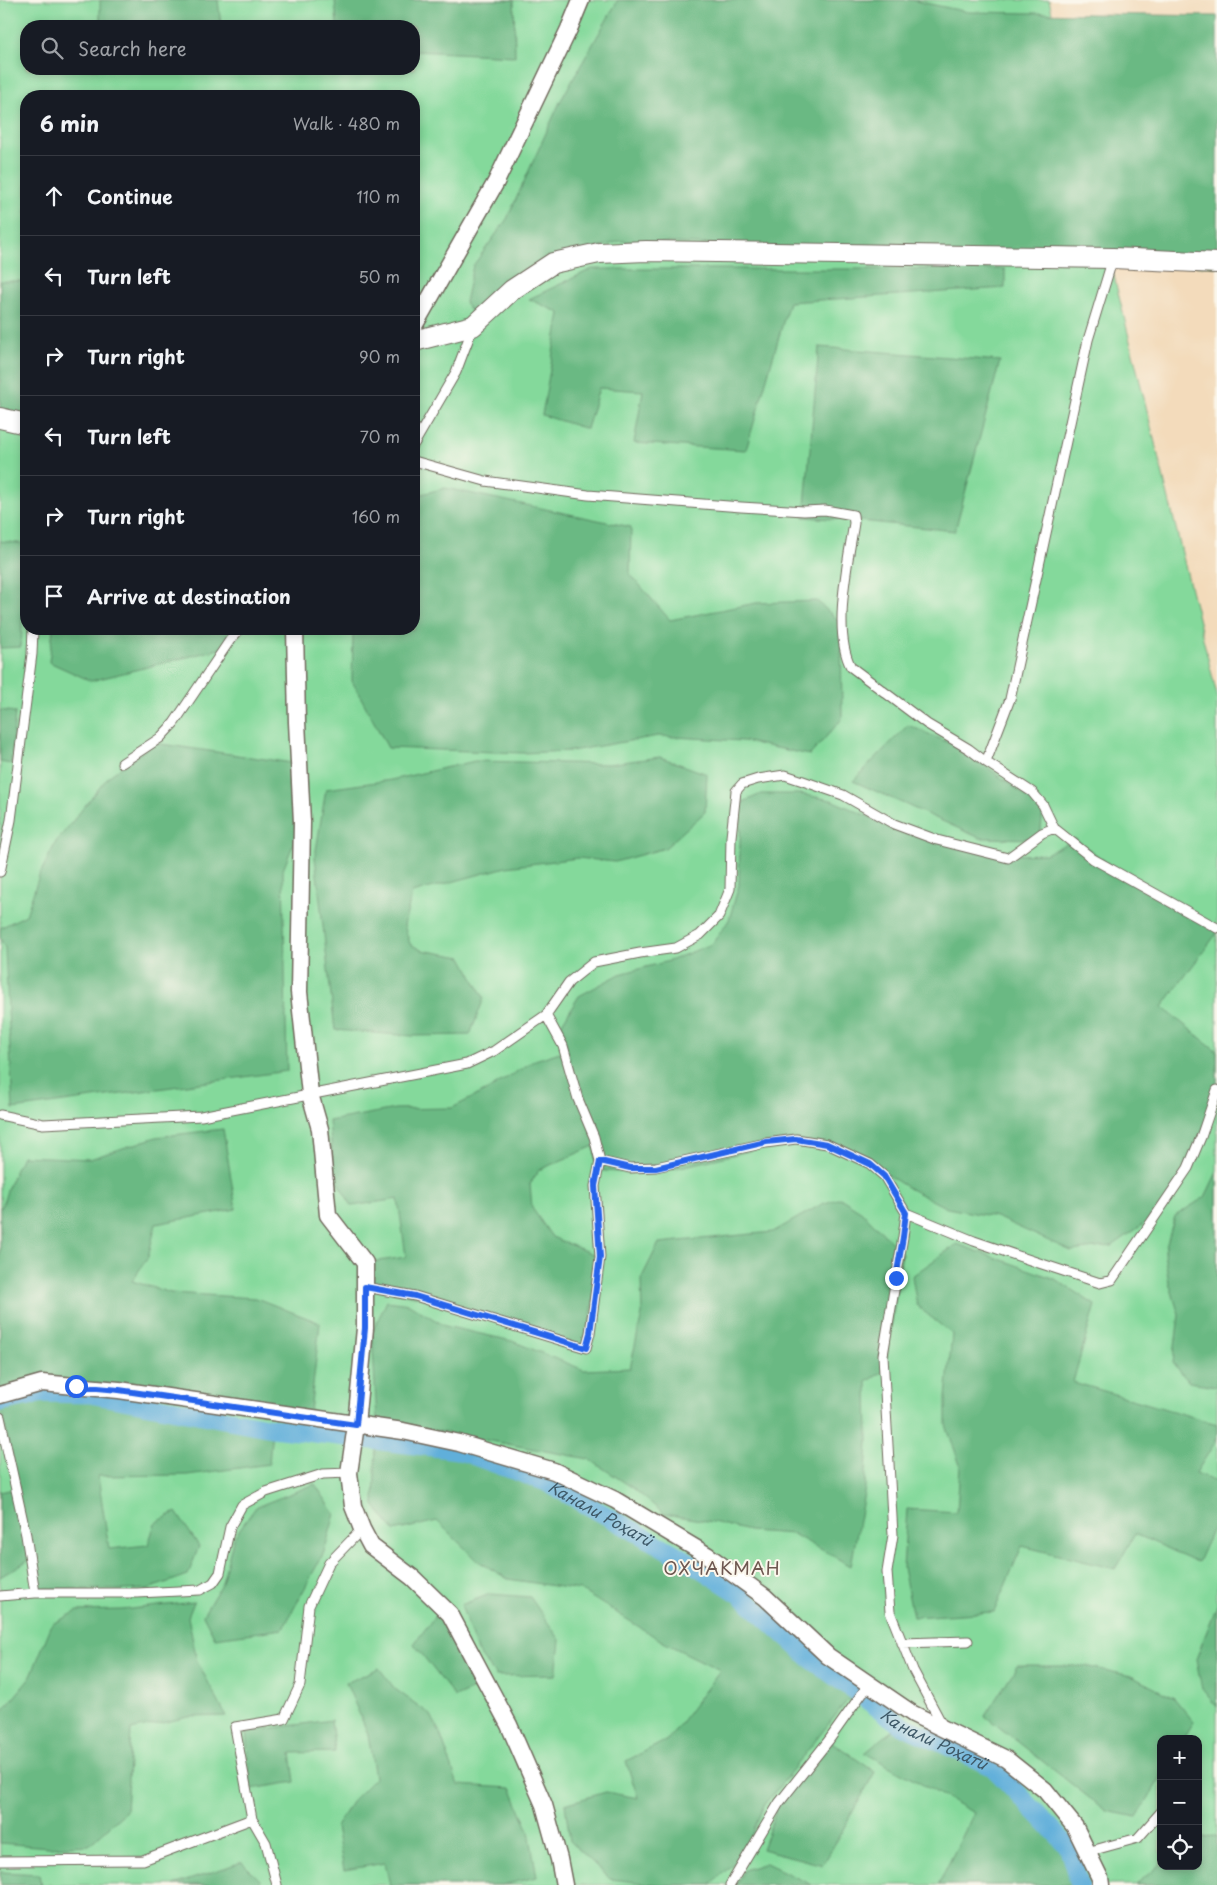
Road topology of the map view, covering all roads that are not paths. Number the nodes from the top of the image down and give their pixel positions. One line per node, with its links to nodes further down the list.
1 (581, 0): 4 (street)
2 (1113, 258): 3 (street); 5 (street); 14 (lane)
3 (1217, 263)
4 (420, 315)
5 (473, 326): 6 (street); 9 (lane)
6 (420, 339)
7 (0, 418): 8 (street)
8 (20, 423)
9 (420, 434)
10 (420, 463): 14 (lane)
11 (34, 635): 17 (lane)
12 (235, 635): 15 (lane)
13 (295, 635): 21 (street)
14 (986, 762): 16 (lane)
15 (122, 763)
16 (1054, 828): 18 (lane); 19 (lane)
17 (0, 872)
18 (1217, 928)
19 (546, 1015): 21 (lane); 23 (lane)
20 (1217, 1090): 24 (lane)
21 (310, 1094): 22 (lane); 25 (street)
22 (0, 1115)
23 (600, 1161): 24 (lane); 25 (lane)
24 (906, 1213): 34 (lane)
25 (365, 1287): 28 (street)
26 (0, 1395): 28 (street)
27 (0, 1417): 31 (lane)
28 (355, 1429): 29 (street); 35 (street)
29 (349, 1468): 30 (street); 31 (lane)
30 (362, 1529): 38 (lane); 42 (street)
31 (35, 1593): 32 (lane)
32 (0, 1596)
33 (968, 1642): 34 (lane)
34 (902, 1643): 36 (lane)
35 (868, 1689): 36 (street); 43 (lane)
36 (945, 1729): 39 (street)
37 (1157, 1817): 39 (lane)
38 (252, 1819): 40 (lane); 41 (lane)
39 (1087, 1852): 44 (street)
40 (0, 1861)
41 (277, 1885)
42 (564, 1885)
43 (730, 1885)
44 (1101, 1885)

